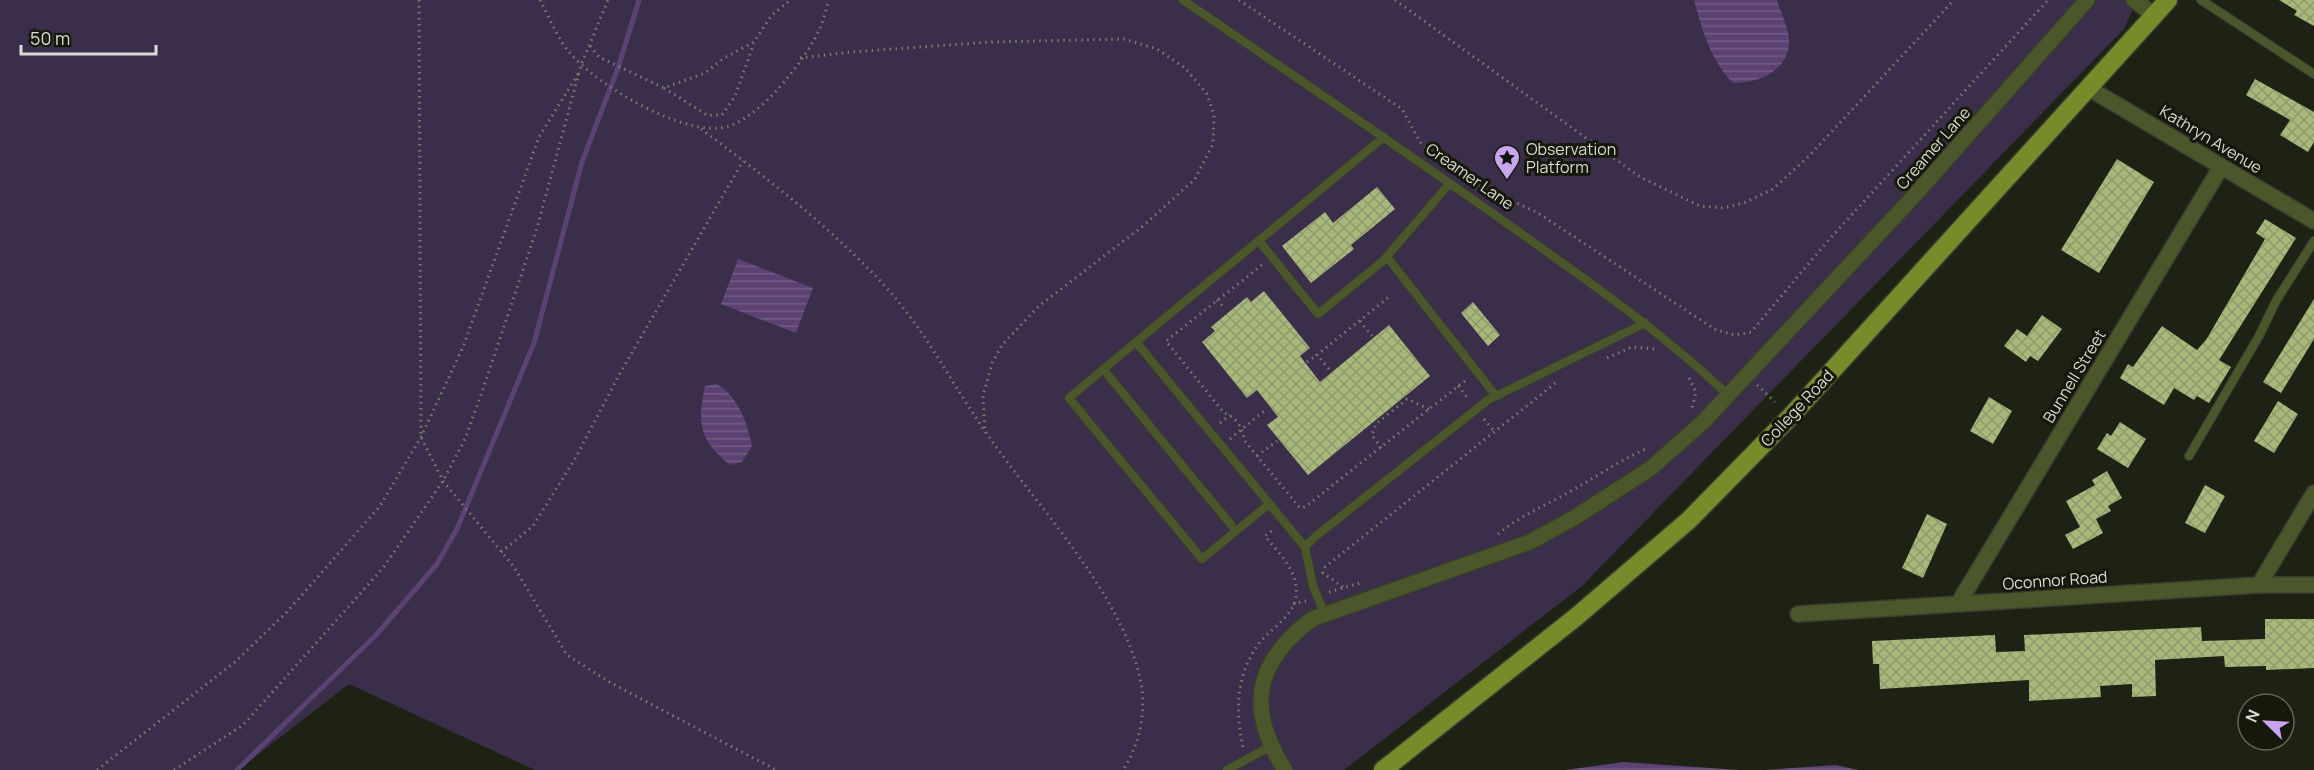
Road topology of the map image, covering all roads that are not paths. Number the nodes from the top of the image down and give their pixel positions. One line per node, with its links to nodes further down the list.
1 (1183, 0): 9 (lane, Creamer Lane)
2 (2087, 0): 19 (street, Creamer Lane)
3 (2134, 0): 6 (street)
4 (2168, 0): 6 (main road, College Road)
5 (2201, 0): 7 (lane)
6 (2154, 15): 8 (main road, College Road)
7 (2314, 74)
8 (2090, 89): 10 (street, Kathryn Avenue); 34 (main road, College Road)
9 (1384, 137): 11 (lane, Creamer Lane); 13 (lane)
10 (2221, 167): 12 (street, Kathryn Avenue); 28 (street, Bunnell Street)
11 (1450, 183): 15 (lane); 16 (lane, Creamer Lane)
12 (2314, 221)
13 (1259, 241): 15 (lane); 17 (lane)
14 (2314, 242): 21 (lane)
15 (1387, 257): 20 (lane)
16 (1645, 323): 19 (lane, Creamer Lane); 20 (lane)
17 (1136, 342): 18 (lane); 23 (lane)
18 (1103, 369): 24 (lane); 24 (lane)
19 (1727, 394): 30 (street, Creamer Lane)
20 (1496, 396): 25 (lane)
21 (2189, 456)
22 (2314, 493): 26 (street)
23 (1269, 504): 24 (lane); 25 (lane)
24 (1236, 531)
25 (1305, 548): 30 (lane)
26 (2259, 585): 27 (street, Oconnor Road); 28 (street, Oconnor Road)
27 (2314, 585)
28 (1958, 604): 29 (street, Oconnor Road)
29 (1798, 614)
30 (1325, 615): 31 (street, Creamer Lane)
31 (1272, 746): 32 (lane); 33 (street, Creamer Lane)
32 (1227, 770)
33 (1285, 770)
34 (1383, 770)

